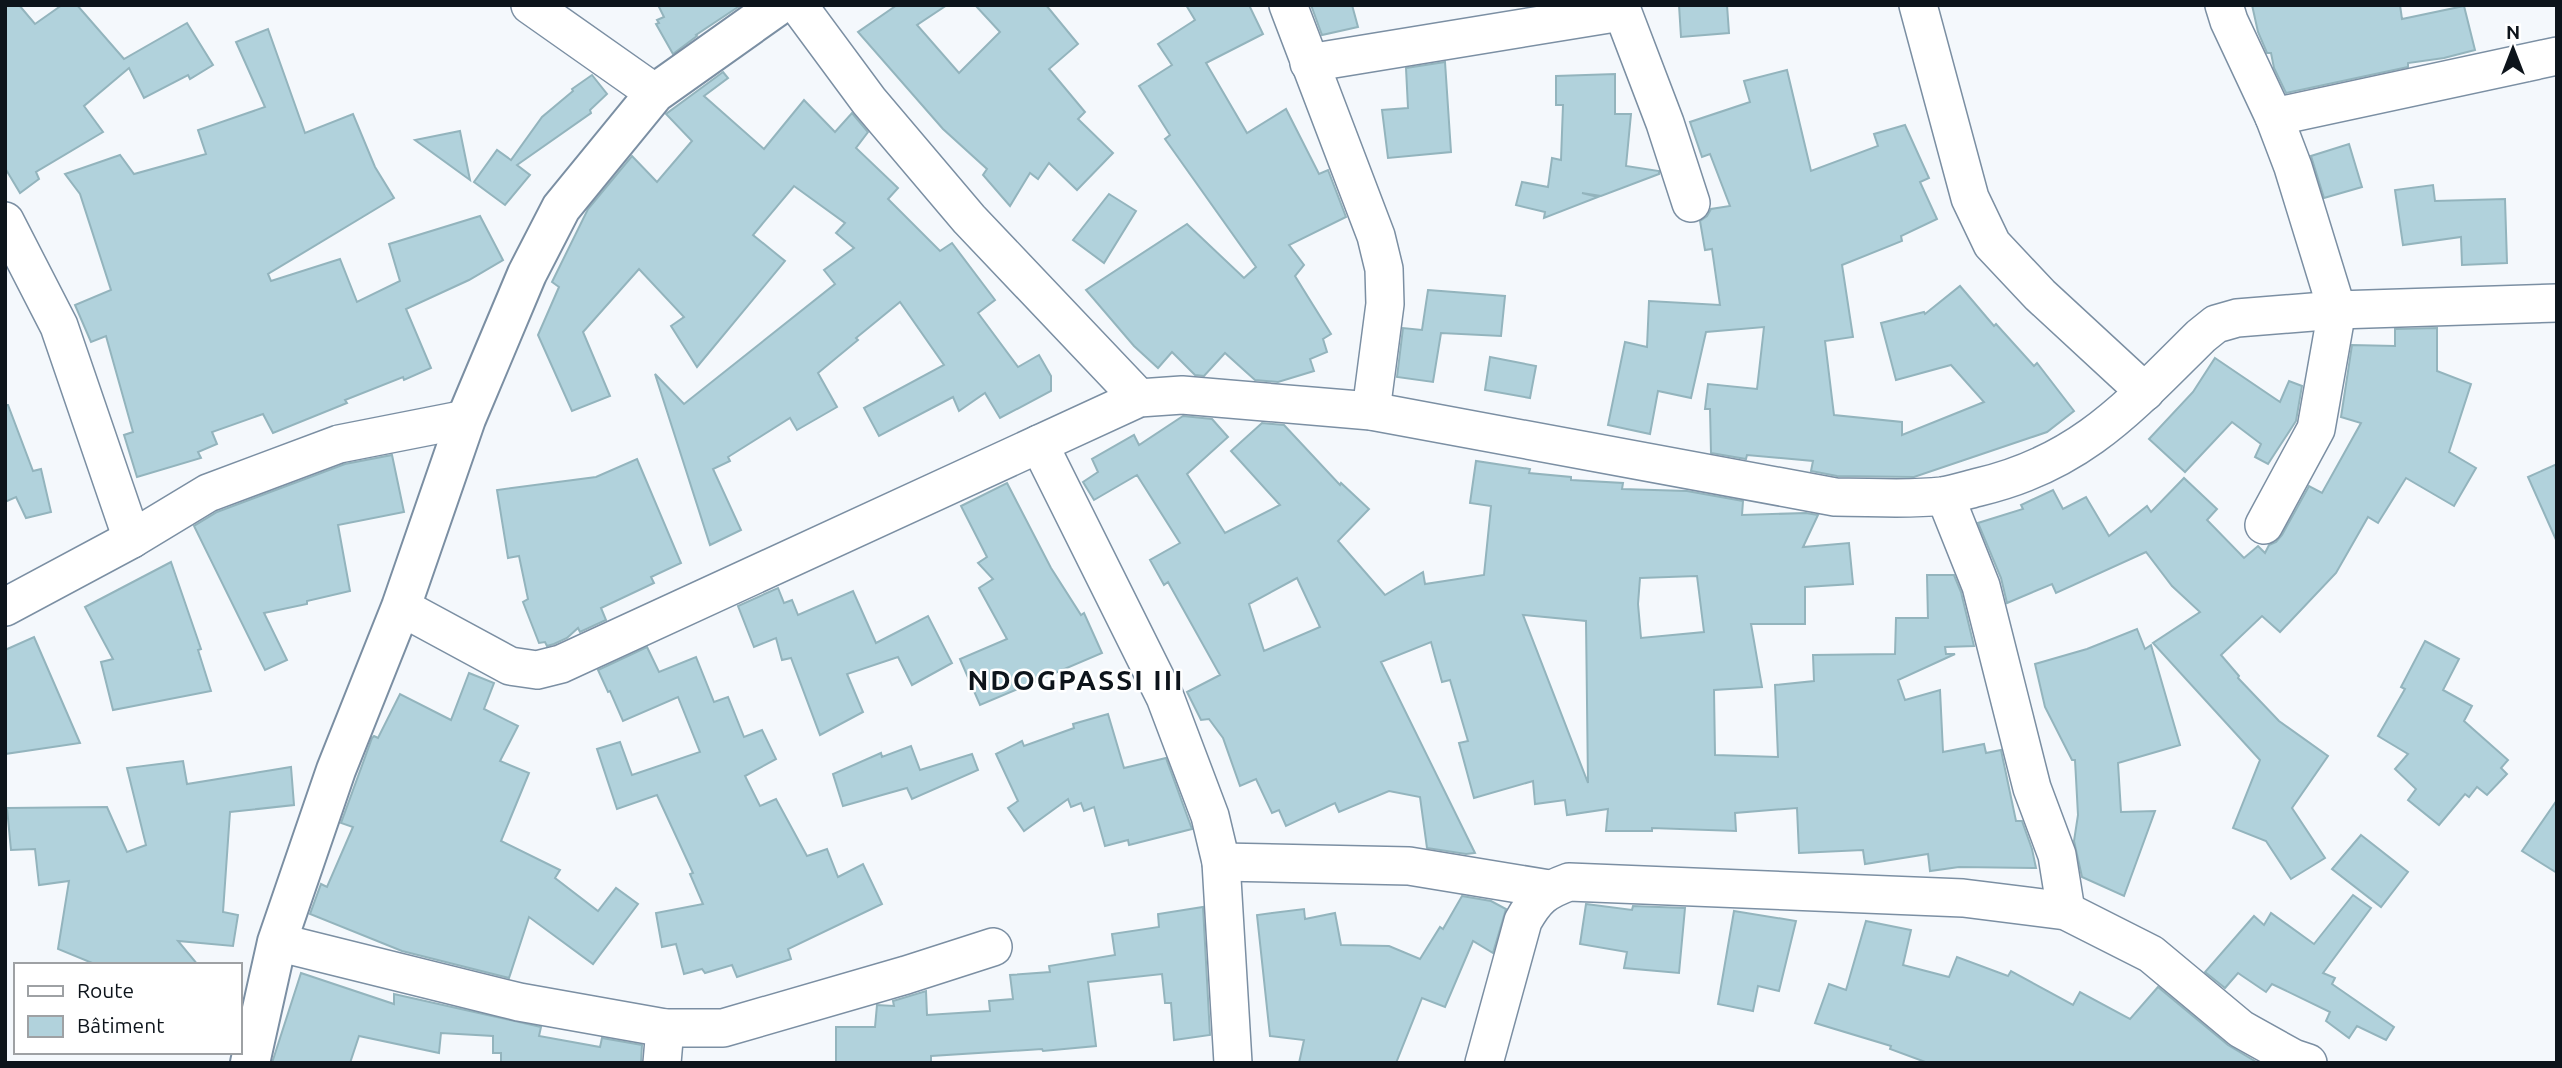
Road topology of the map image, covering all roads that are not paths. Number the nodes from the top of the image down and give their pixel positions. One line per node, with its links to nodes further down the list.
1 (530, 5): 10 (street)
2 (779, 5): 10 (main road)
3 (798, 5): 17 (street)
4 (1288, 5): 9 (street)
5 (1918, 5): 16 (street)
6 (2224, 5): 11 (street)
7 (1620, 8): 9 (street); 12 (street)
8 (2557, 56): 11 (street)
9 (1309, 64): 18 (street)
10 (655, 93): 19 (main road)
11 (2274, 117): 15 (street)
12 (1691, 203)
13 (9, 235): 23 (street)
14 (2557, 303): 15 (street)
15 (2337, 310): 16 (street); 22 (street)
16 (2145, 391): 21 (street)
17 (1139, 398): 18 (street); 20 (street)
18 (1371, 411): 21 (street)
19 (466, 419): 23 (street); 25 (main road)
20 (1039, 444): 25 (street); 26 (street)
21 (1945, 496): 28 (street)
22 (2263, 525)
23 (132, 539): 24 (street)
24 (5, 607)
25 (401, 607): 29 (main road)
26 (1222, 862): 27 (street); 33 (street)
27 (1549, 889): 28 (street); 34 (street)
28 (2066, 911): 35 (street)
29 (278, 942): 31 (street); 32 (main road)
30 (993, 947): 31 (street)
31 (663, 1045)
32 (250, 1063)
33 (1233, 1063)
34 (1485, 1063)
35 (2308, 1063)

